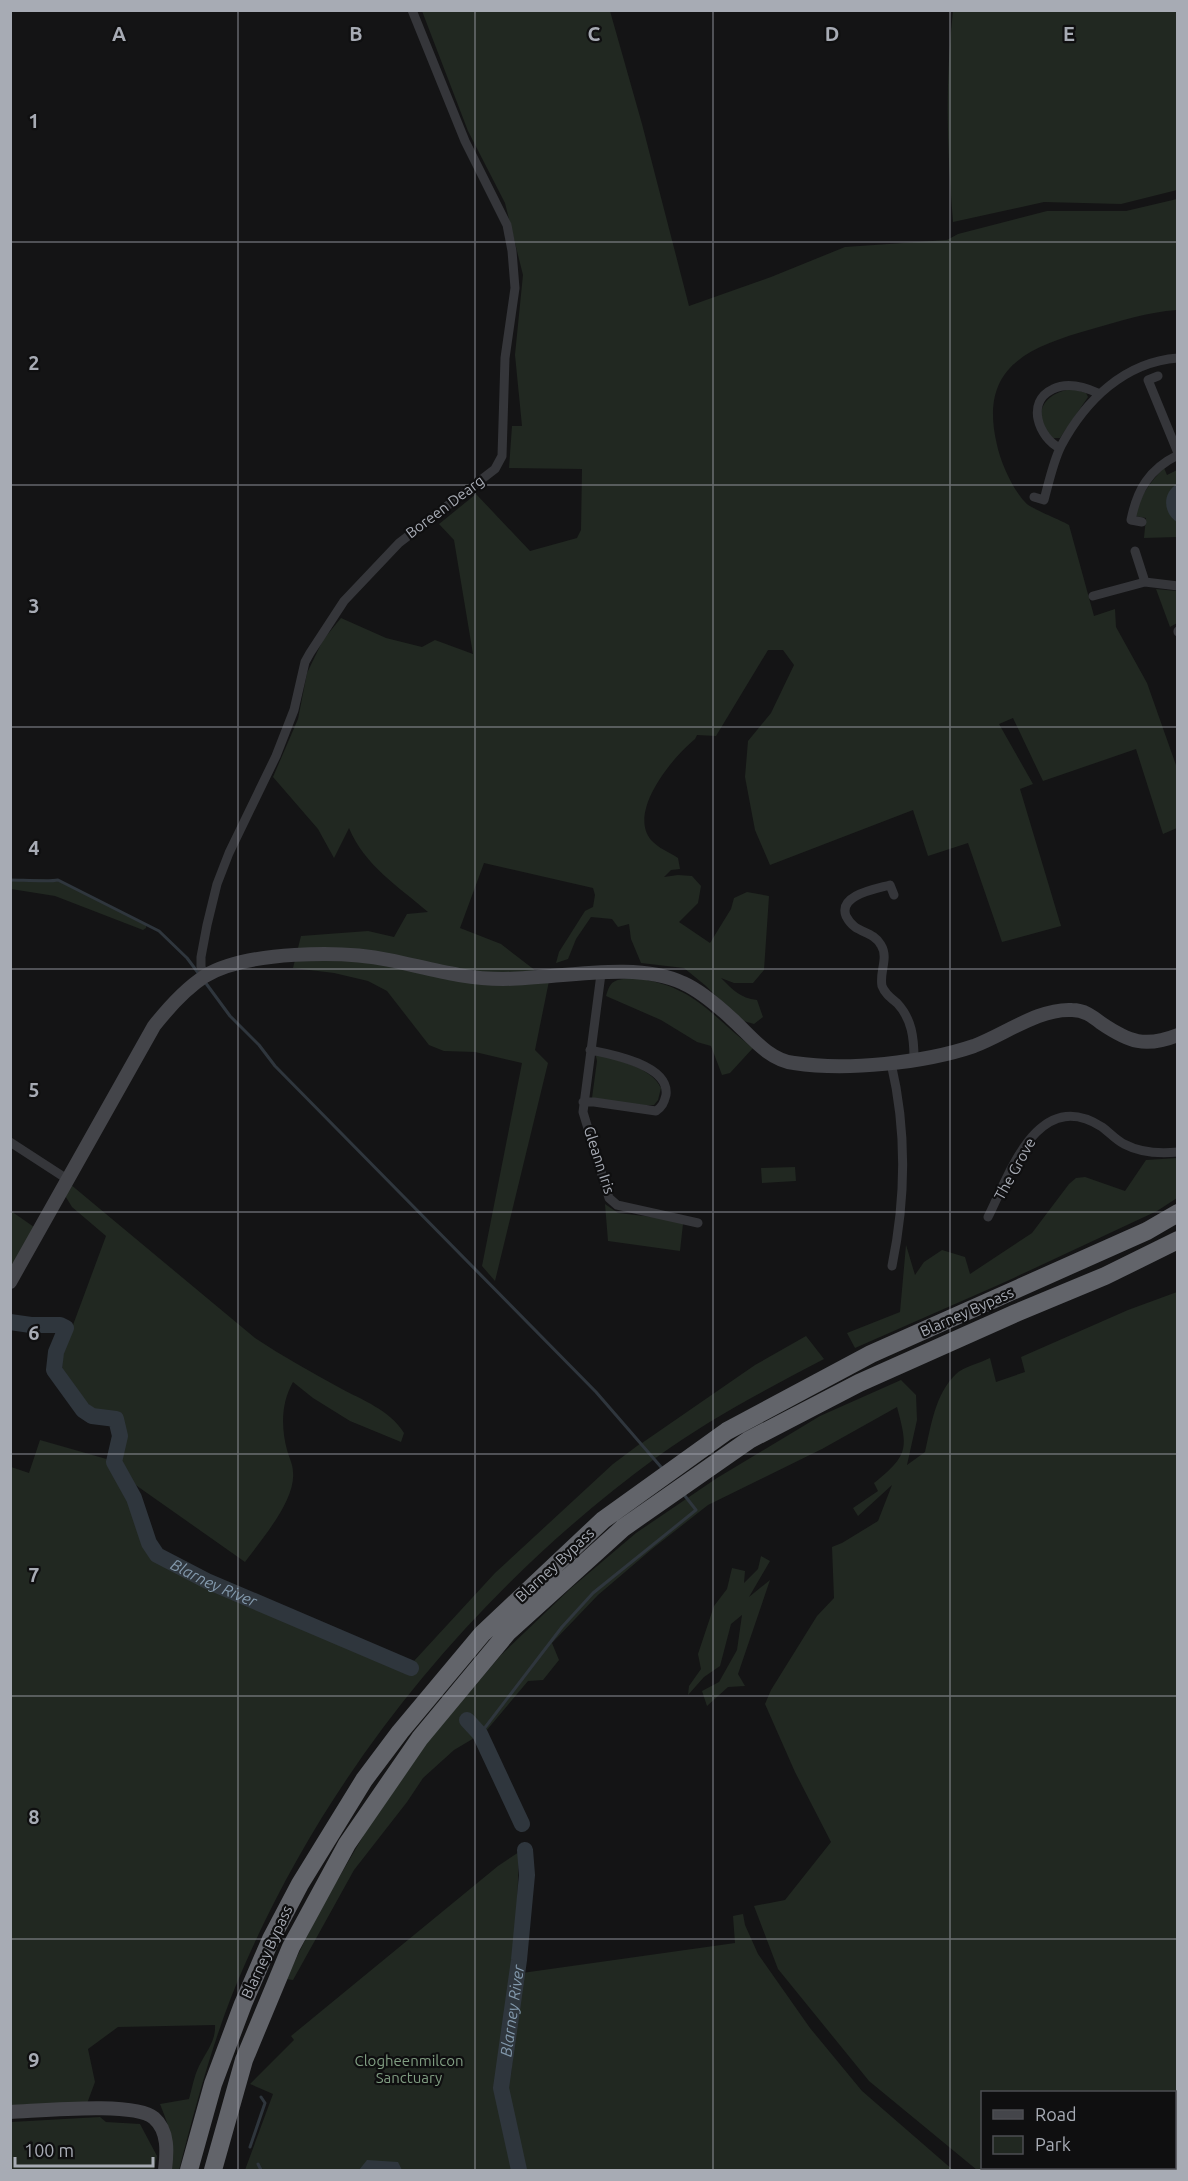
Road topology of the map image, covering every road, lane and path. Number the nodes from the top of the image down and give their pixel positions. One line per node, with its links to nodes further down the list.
1 (412, 10): 15 (street, Boreen Dearg)
2 (1178, 358): 4 (street)
3 (1158, 376): 6 (street)
4 (1098, 393): 5 (street); 5 (street)
5 (1060, 448): 7 (street)
6 (1178, 454): 8 (street)
7 (1034, 496)
8 (1142, 522)
9 (1135, 551): 10 (street)
10 (1145, 582): 11 (street); 12 (street)
11 (1178, 586)
12 (1093, 596)
13 (894, 895): 18 (street)
14 (601, 974): 15 (street); 17 (street, Gleann Iris); 19 (street)
15 (202, 978): 23 (street)
16 (1178, 1035): 18 (street)
17 (590, 1050): 20 (street, Gleann Iris); 20 (street, Gleann Iris)
18 (914, 1059): 19 (street)
19 (891, 1063): 28 (street)
20 (583, 1102): 26 (street, Gleann Iris)
21 (10, 1142): 23 (street)
22 (1178, 1152): 25 (street, The Grove)
23 (67, 1179): 29 (street)
24 (1178, 1213): 32 (highway, Blarney Bypass)
25 (988, 1217)
26 (698, 1223)
27 (1178, 1240): 33 (highway, Blarney Bypass)
28 (892, 1266)
29 (10, 1282)
30 (10, 2112): 31 (street)
31 (165, 2170)
32 (189, 2170)
33 (213, 2170)

